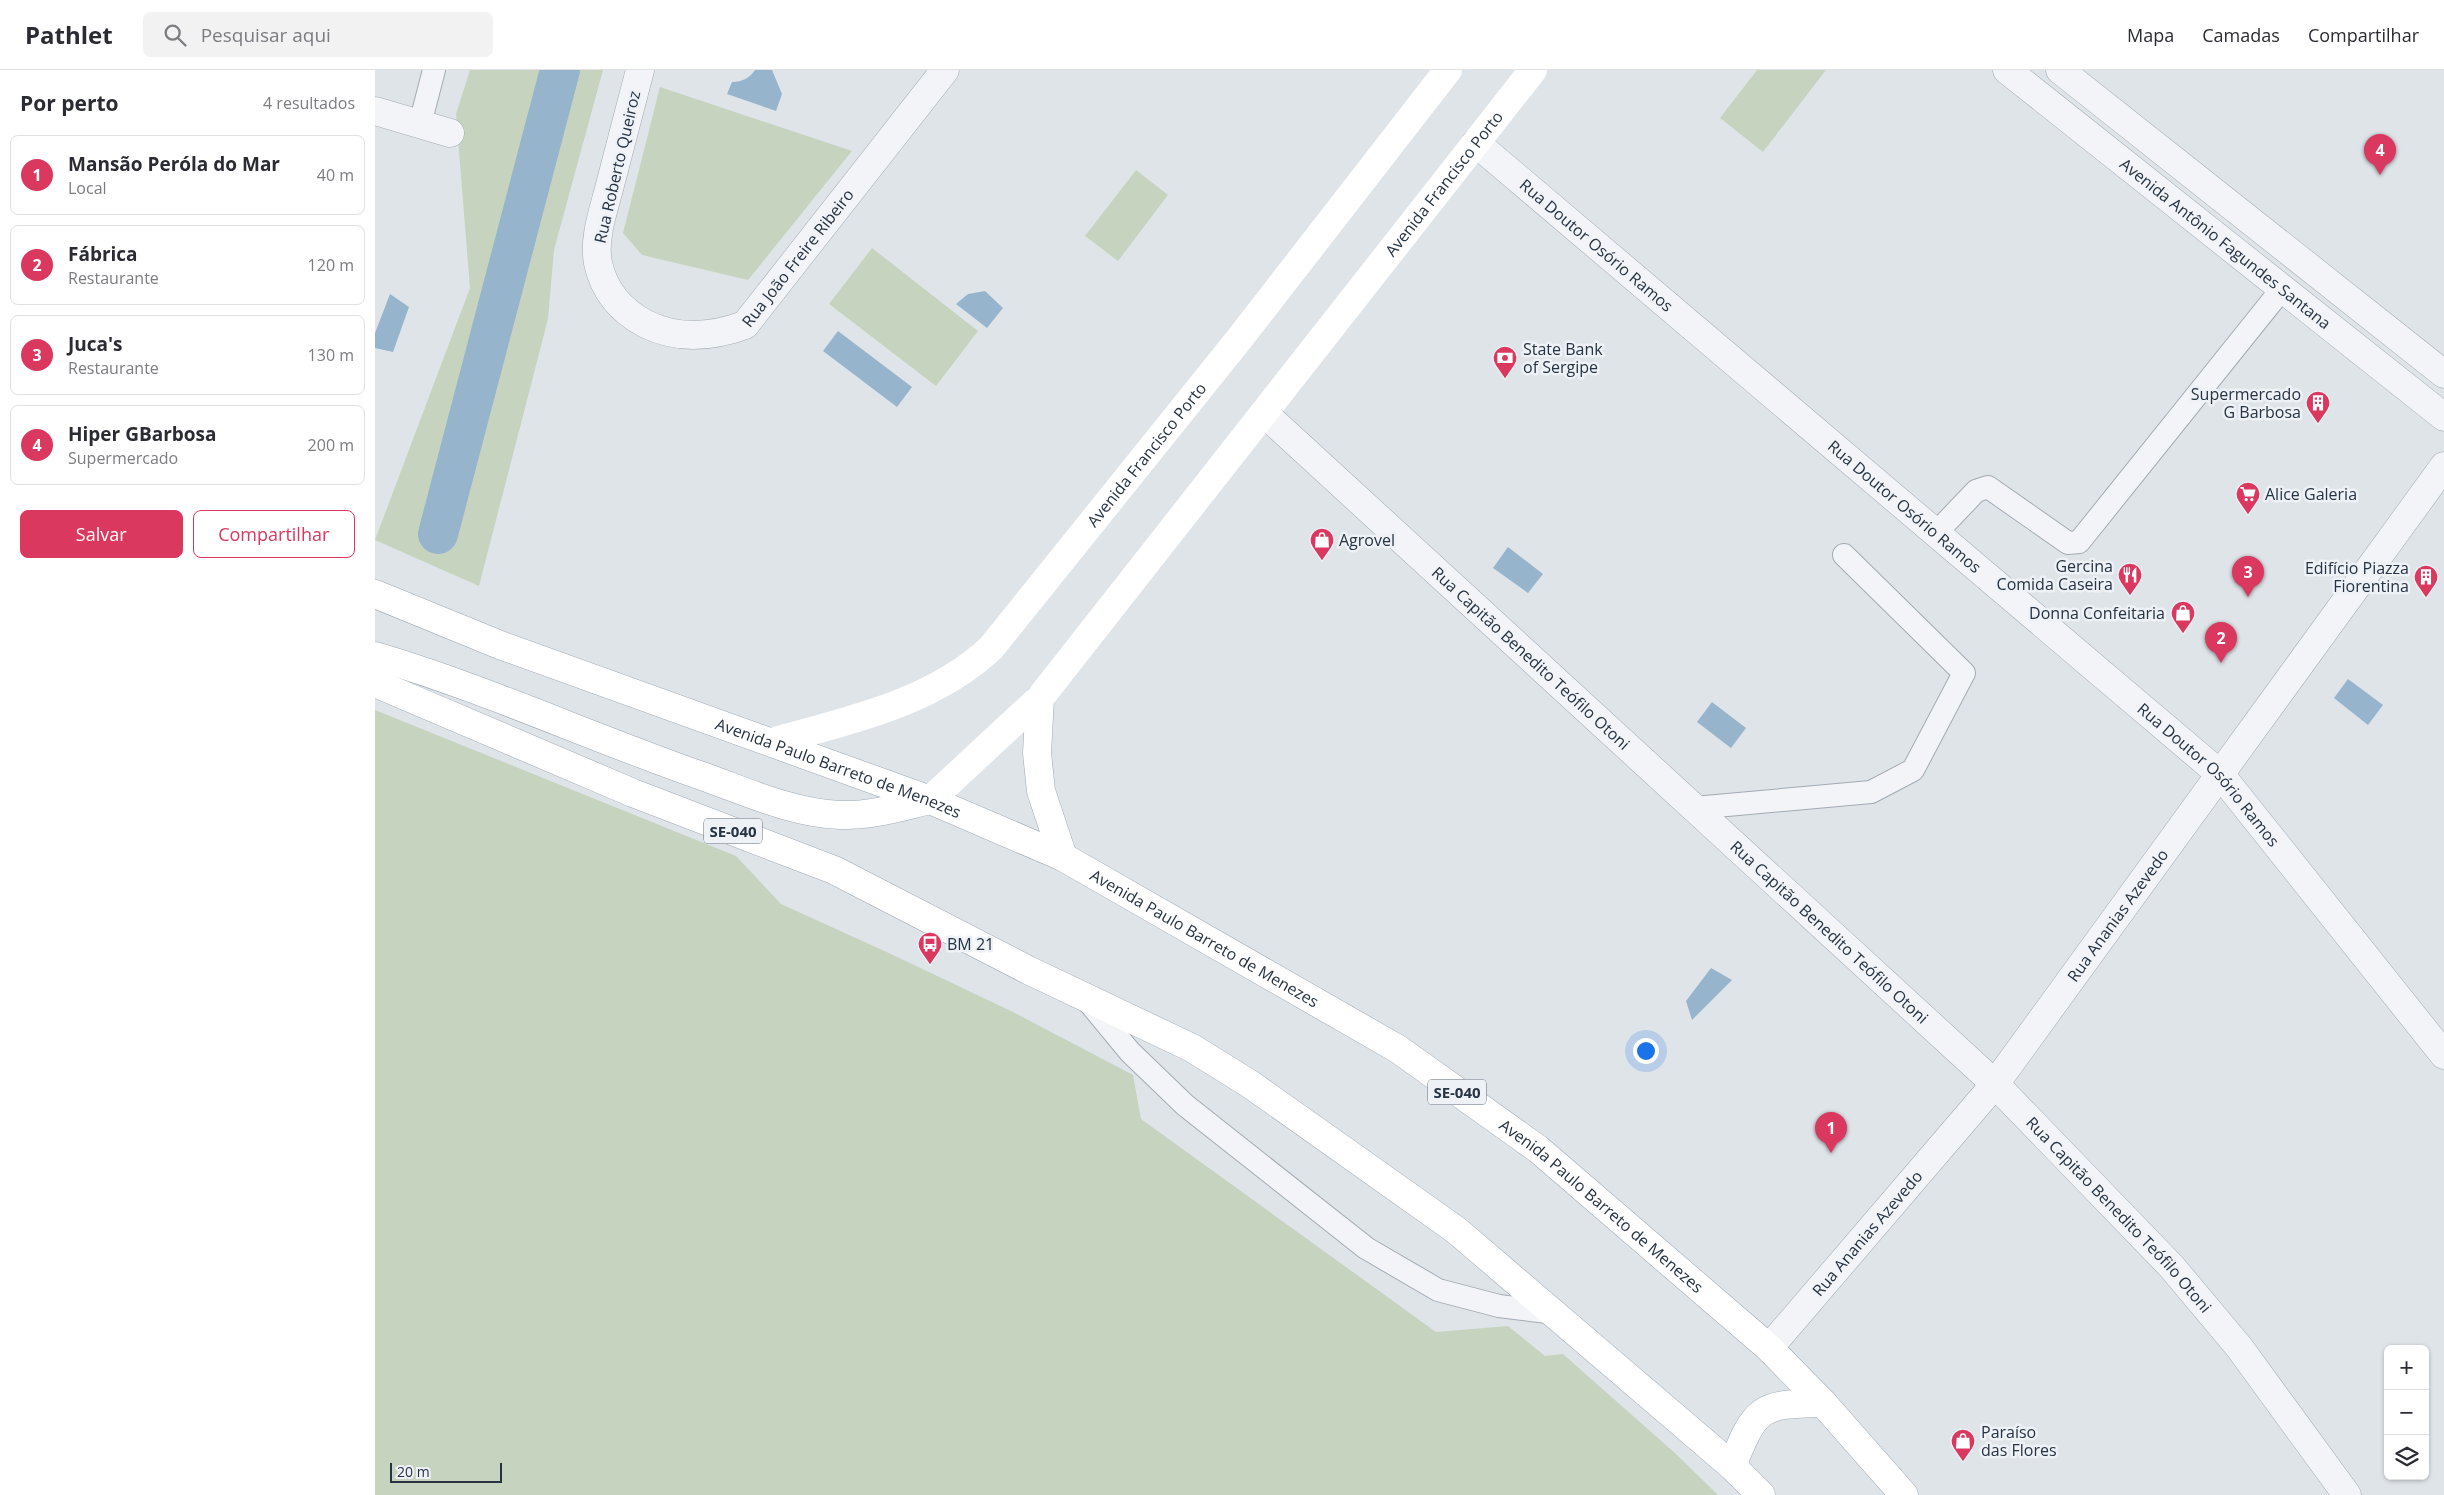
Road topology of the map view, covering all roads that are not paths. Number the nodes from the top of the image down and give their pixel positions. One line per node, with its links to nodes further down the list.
1 (434, 70): 9 (lane)
2 (640, 70): 12 (street, Rua Roberto Queiroz)
3 (945, 70): 12 (street, Rua João Freire Ribeiro)
4 (1448, 70): 24 (main road, Avenida Francisco Porto)
5 (1533, 70): 11 (main road, Avenida Francisco Porto)
6 (2007, 70): 13 (street, Avenida Antônio Fagundes Santana)
7 (2060, 70): 14 (street, Avenida Antônio Fagundes Santana)
8 (375, 111): 9 (street)
9 (420, 124): 10 (street)
10 (450, 133)
11 (1477, 143): 15 (main road, Avenida Francisco Porto); 18 (street, Rua Doutor Osório Ramos)
12 (598, 264)
13 (2282, 289): 16 (street, Avenida Antônio Fagundes Santana); 18 (lane)
14 (2444, 374)
15 (1265, 414): 23 (main road, Avenida Francisco Porto); 27 (street, Rua Capitão Benedito Teófilo Otoni)
16 (2444, 417)
17 (2444, 466): 25 (street, Rua Ananias Azevedo)
18 (1936, 533): 25 (street, Rua Doutor Osório Ramos)
19 (1843, 555): 27 (lane)
20 (375, 594): 24 (main road, Avenida Paulo Barreto de Menezes / SE-040)
21 (375, 656): 26 (main road)
22 (375, 683): 29 (main road, SE-040)
23 (1040, 698): 26 (main road, Avenida Francisco Porto); 28 (main road)
24 (772, 742): 26 (main road, Avenida Paulo Barreto de Menezes / SE-040)
25 (2220, 774): 30 (street, Rua Doutor Osório Ramos); 31 (street, Rua Ananias Azevedo)
26 (930, 800): 28 (main road, Avenida Paulo Barreto de Menezes / SE-040)
27 (1695, 808): 31 (street, Rua Capitão Benedito Teófilo Otoni)
28 (1063, 857): 33 (main road, Avenida Paulo Barreto de Menezes / SE-040)
29 (1083, 995): 32 (main road, SE-040); 32 (lane)
30 (2444, 1055)
31 (1995, 1084): 33 (street, Rua Ananias Azevedo); 38 (street, Rua Capitão Benedito Teófilo Otoni)
32 (1555, 1313): 35 (main road, SE-040)
33 (1769, 1348): 34 (main road, Avenida Paulo Barreto de Menezes / SE-040)
34 (1823, 1403): 35 (main road); 37 (main road, Avenida Paulo Barreto de Menezes / SE-040)
35 (1732, 1466): 36 (main road, SE-040)
36 (1761, 1495)
37 (1904, 1495)
38 (2347, 1495)

